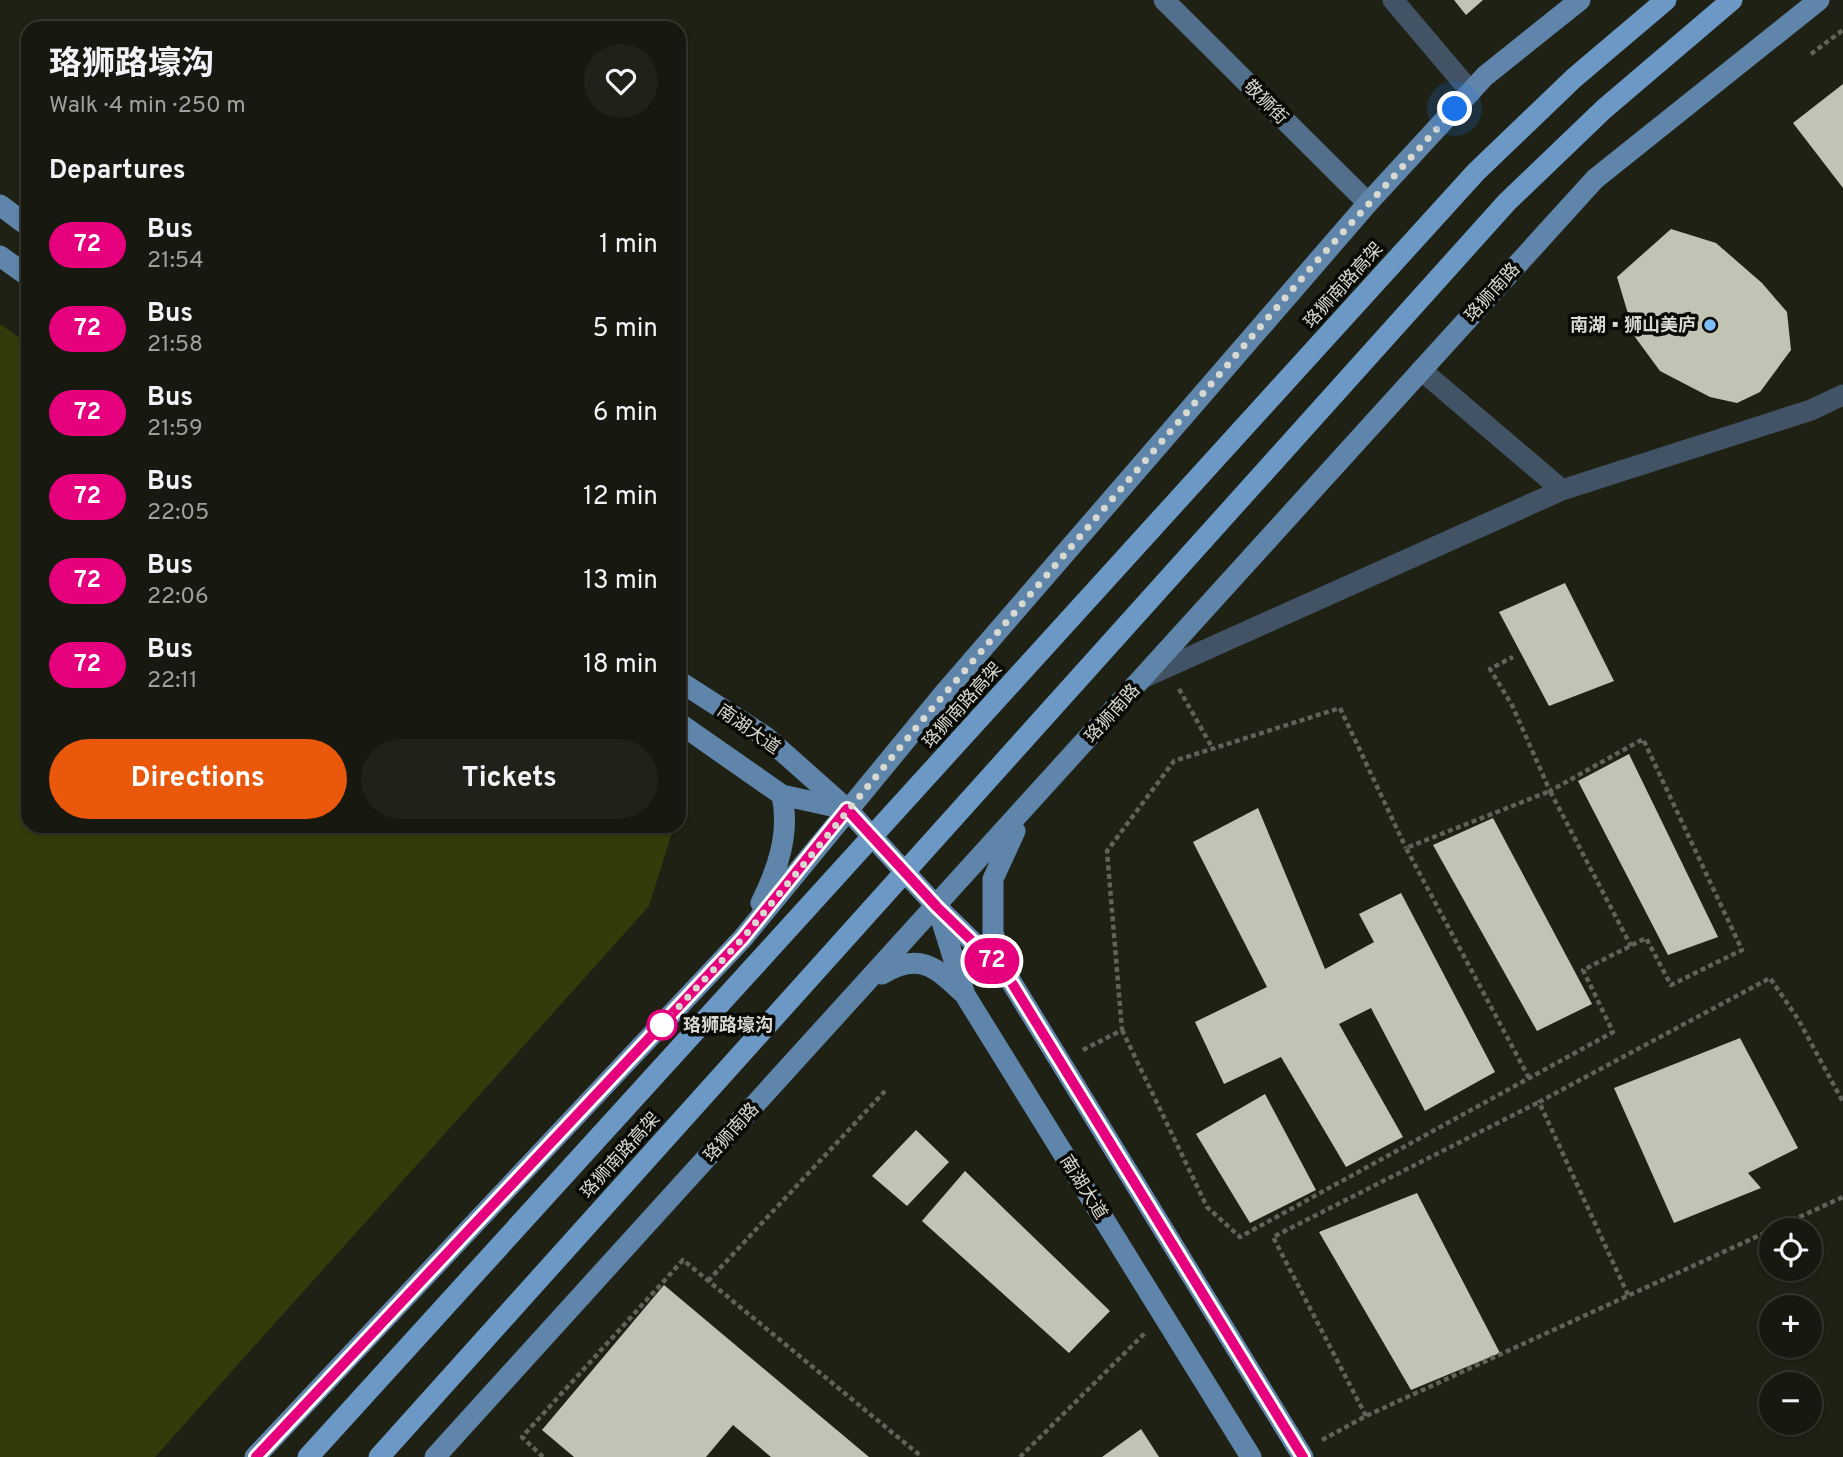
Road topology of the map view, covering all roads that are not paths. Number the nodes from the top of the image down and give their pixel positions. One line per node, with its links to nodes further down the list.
1 (1164, 0): 8 (street, 敬狮街)
2 (1393, 0): 7 (street)
3 (1580, 0): 7 (main road)
4 (1666, 0): 29 (highway, 珞狮南路高架, bridge)
5 (1732, 0): 30 (highway, 珞狮南路高架, bridge)
6 (1819, 0): 13 (main road, 珞狮南路)
7 (1471, 92): 8 (main road)
8 (1368, 203): 20 (main road)
9 (0, 205): 10 (main road)
10 (21, 221)
11 (0, 256): 12 (main road)
12 (21, 271)
13 (1421, 370): 15 (street); 16 (main road, 珞狮南路)
14 (1843, 395): 15 (street)
15 (1562, 490): 16 (street)
16 (1145, 677): 21 (main road, 珞狮南路)
17 (686, 686): 20 (main road, 南湖大道)
18 (686, 728): 19 (main road, 南湖大道)
19 (782, 795): 20 (main road, 南湖大道); 23 (main road)
20 (847, 809): 22 (main road, 南湖大道); 23 (main road)
21 (1025, 810): 22 (main road, 珞狮南路); 24 (main road)
22 (937, 907): 24 (main road, 南湖大道); 25 (main road, 珞狮南路); 26 (main road, 南湖大道)
23 (743, 938): 28 (main road)
24 (1007, 975): 27 (main road, 南湖大道)
25 (865, 984): 26 (main road); 31 (main road, 珞狮南路)
26 (965, 995): 32 (main road, 南湖大道)
27 (1301, 1455)
28 (256, 1457)
29 (308, 1457)
30 (379, 1457)
31 (435, 1457)
32 (1251, 1457)

